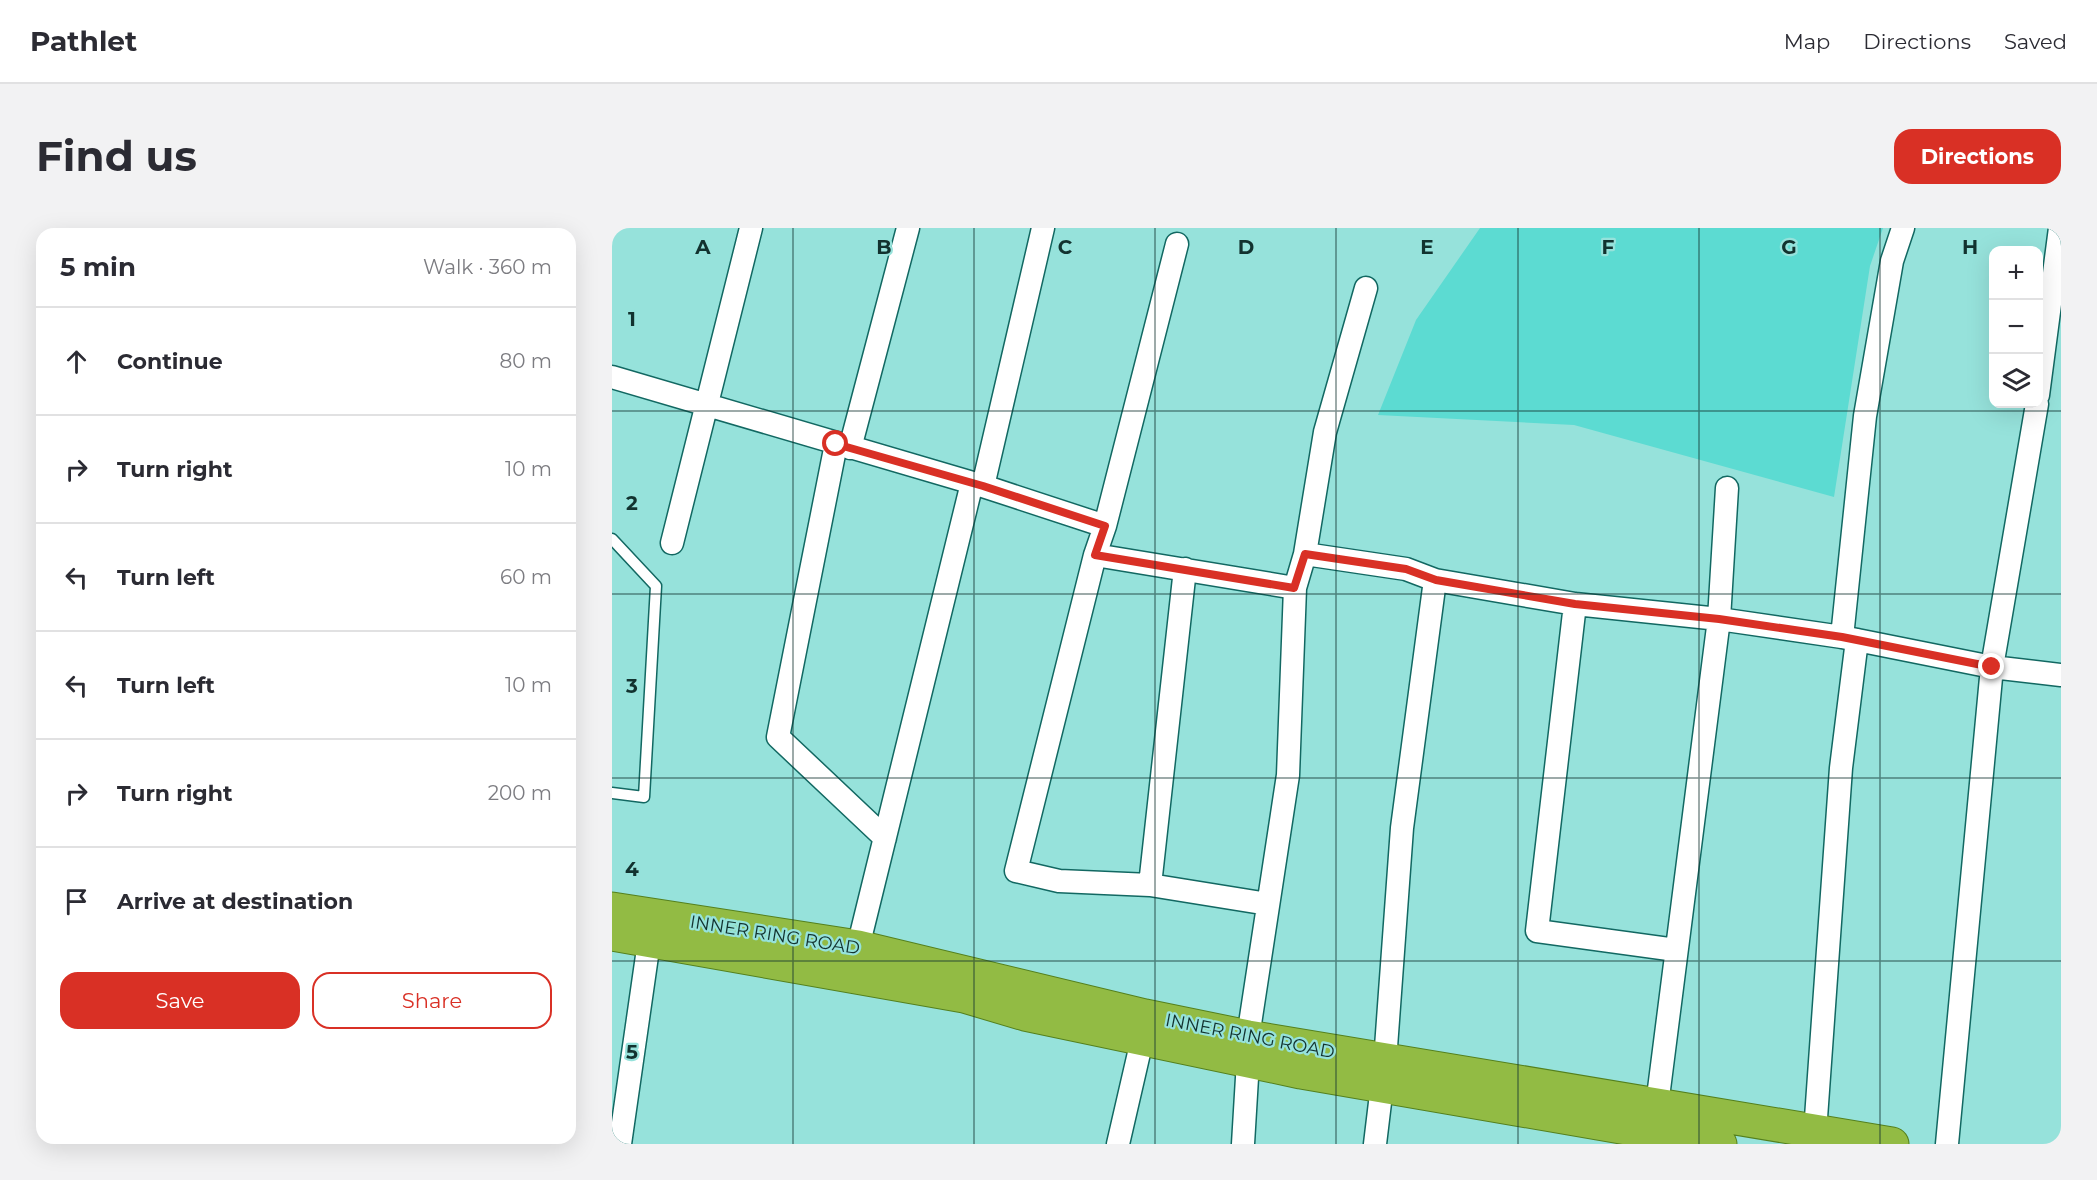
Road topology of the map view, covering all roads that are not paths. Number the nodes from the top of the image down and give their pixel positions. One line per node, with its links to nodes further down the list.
1 (751, 228): 10 (street)
2 (908, 228): 12 (street)
3 (1043, 228): 13 (street)
4 (1903, 228): 25 (street)
5 (2060, 228): 8 (street)
6 (1177, 244): 15 (street)
7 (1366, 288): 18 (street)
8 (2043, 356)
9 (612, 377): 10 (street)
10 (707, 404): 12 (street); 17 (street)
11 (2036, 408): 26 (street)
12 (843, 446): 13 (street); 29 (street)
13 (977, 485): 15 (street); 29 (street)
14 (1727, 488): 24 (street)
15 (1105, 526): 19 (street)
16 (612, 538): 28 (lane)
17 (672, 543)
18 (1305, 554): 21 (street); 22 (street)
19 (1095, 555): 20 (street); 30 (street)
20 (1185, 569): 22 (street); 30 (street)
21 (1436, 580): 23 (street); 39 (street)
22 (1294, 588): 31 (street)
23 (1575, 604): 24 (street); 36 (street)
24 (1719, 619): 25 (street); 36 (street)
25 (1850, 639): 26 (street); 41 (street)
26 (1992, 667): 27 (street); 49 (street)
27 (2061, 675)
28 (612, 793)
29 (885, 838): 35 (street)
30 (1150, 885): 31 (street)
31 (1268, 904): 38 (street)
32 (612, 909): 33 (highway, INNER RING ROAD)
33 (651, 928): 34 (highway, INNER RING ROAD); 35 (highway, INNER RING ROAD); 37 (highway, INNER RING ROAD); 43 (street)
34 (612, 934)
35 (858, 947): 38 (highway, INNER RING ROAD)
36 (1676, 951): 40 (street)
37 (1142, 1040): 38 (highway, INNER RING ROAD); 44 (street)
38 (1248, 1049): 39 (highway, INNER RING ROAD); 45 (street)
39 (1383, 1073): 40 (highway, INNER RING ROAD); 42 (highway, INNER RING ROAD); 46 (street)
40 (1658, 1105): 41 (highway, INNER RING ROAD)
41 (1815, 1132): 48 (highway, INNER RING ROAD)
42 (1676, 1140): 47 (highway, INNER RING ROAD)
43 (620, 1144)
44 (1118, 1144)
45 (1243, 1144)
46 (1375, 1144)
47 (1720, 1144)
48 (1892, 1144)
49 (1947, 1144)

